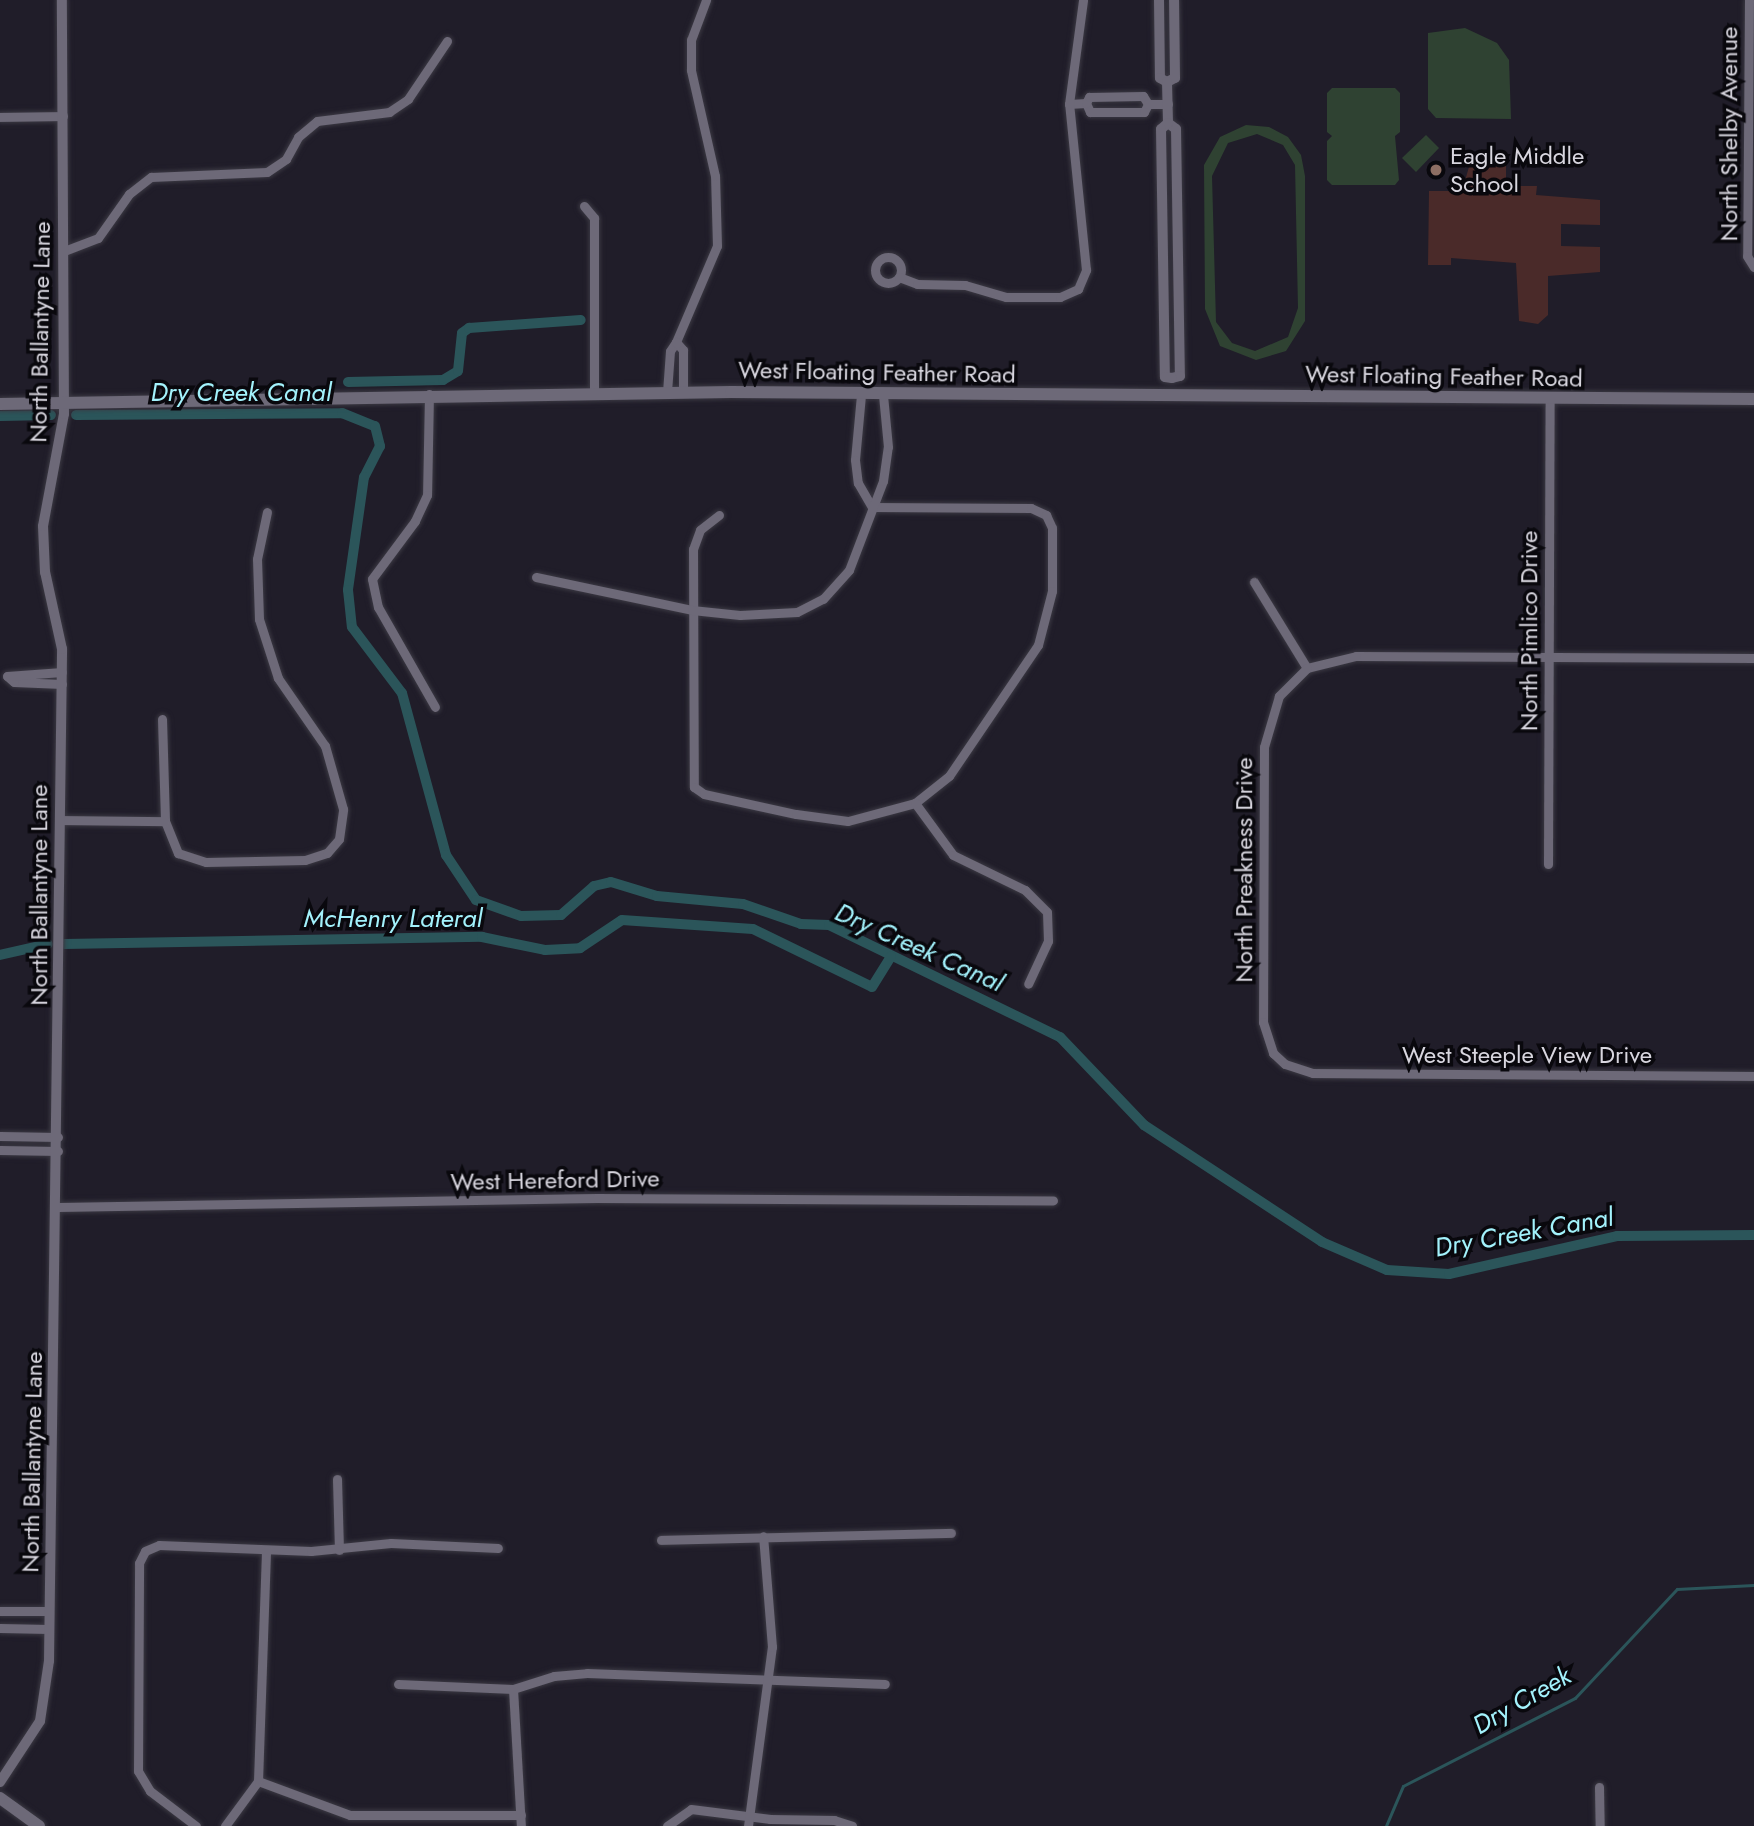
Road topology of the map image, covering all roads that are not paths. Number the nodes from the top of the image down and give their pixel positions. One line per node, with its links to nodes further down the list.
1 (62, 0): 13 (street, North Ballantyne Lane)
2 (706, 0): 19 (street)
3 (1083, 0): 10 (street)
4 (1159, 0): 8 (street)
5 (1174, 0): 8 (street)
6 (1749, 0): 17 (street, North Shelby Avenue)
7 (447, 41): 16 (street)
8 (1167, 82): 12 (street)
9 (1086, 103): 10 (street); 11 (street); 11 (street)
10 (1069, 104): 18 (street)
11 (1148, 104): 12 (street)
12 (1167, 104): 22 (street)
13 (63, 116): 14 (street); 16 (street, North Ballantyne Lane)
14 (0, 117)
15 (584, 206): 24 (street)
16 (64, 251): 29 (street, North Ballantyne Lane)
17 (1754, 267)
18 (899, 277)
19 (676, 342): 20 (street); 21 (street)
20 (667, 392): 21 (main road, West Floating Feather Road); 24 (main road, West Floating Feather Road)
21 (683, 392): 25 (main road, West Floating Feather Road)
22 (1172, 393): 26 (main road, West Floating Feather Road); 27 (main road, West Floating Feather Road)
23 (429, 394): 24 (main road, West Floating Feather Road); 29 (main road, West Floating Feather Road); 43 (street)
24 (594, 394)
25 (861, 395): 26 (main road, West Floating Feather Road); 31 (street)
26 (883, 395): 31 (street)
27 (1550, 398): 28 (main road, West Floating Feather Road); 37 (street, North Pimlico Drive)
28 (1754, 399)
29 (64, 403): 30 (main road, West Floating Feather Road); 40 (street, North Ballantyne Lane)
30 (0, 404)
31 (872, 507): 36 (street); 45 (street)
32 (267, 512): 47 (street)
33 (719, 515): 36 (street)
34 (536, 577): 36 (street)
35 (1254, 582): 39 (street)
36 (692, 610): 45 (street)
37 (1549, 657): 38 (street); 39 (street); 48 (street, North Pimlico Drive)
38 (1754, 658)
39 (1307, 668): 50 (street, North Preakness Drive)
40 (62, 672): 41 (street); 42 (street, North Ballantyne Lane)
41 (3, 676): 42 (street)
42 (62, 684): 46 (street, North Ballantyne Lane)
43 (435, 707)
44 (162, 719): 47 (street)
45 (915, 803): 49 (street)
46 (61, 820): 47 (street); 53 (street, North Ballantyne Lane)
47 (164, 821)
48 (1548, 864)
49 (1028, 984)
50 (1299, 1071): 51 (street, West Steeple View Drive)
51 (1754, 1076)
52 (0, 1136): 53 (street)
53 (58, 1137): 55 (street, North Ballantyne Lane)
54 (0, 1150): 55 (street)
55 (58, 1151): 57 (street, North Ballantyne Lane)
56 (1053, 1200): 57 (street, West Hereford Drive)
57 (58, 1207): 66 (street, North Ballantyne Lane)
58 (337, 1479): 64 (street)
59 (951, 1534): 60 (street)
60 (763, 1536): 61 (street); 69 (street)
61 (661, 1540)
62 (498, 1548): 64 (street)
63 (266, 1550): 64 (street); 73 (street); 80 (street)
64 (339, 1550)
65 (0, 1611): 66 (street)
66 (49, 1611): 68 (street, North Ballantyne Lane)
67 (0, 1628): 68 (street)
68 (49, 1629): 74 (street, North Ballantyne Lane)
69 (768, 1681): 71 (street); 72 (street); 78 (street)
70 (398, 1684): 72 (street)
71 (885, 1684)
72 (513, 1689): 77 (street)
73 (258, 1781): 77 (street); 81 (street)
74 (0, 1782)
75 (1599, 1787): 85 (street)
76 (0, 1798): 79 (main road)
77 (521, 1815): 82 (street)
78 (749, 1821): 83 (street); 84 (street)
79 (39, 1826)
80 (196, 1826)
81 (225, 1826)
82 (521, 1826)
83 (667, 1826)
84 (852, 1826)
85 (1600, 1826)

